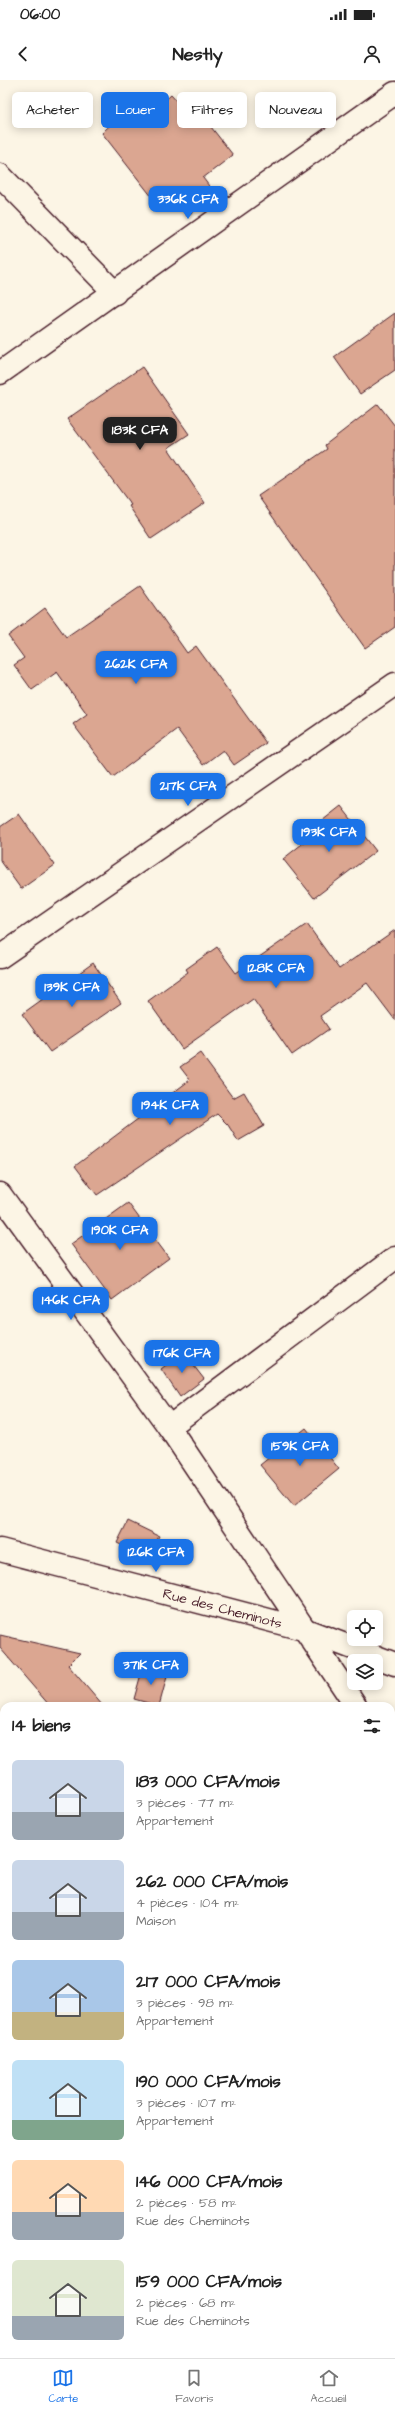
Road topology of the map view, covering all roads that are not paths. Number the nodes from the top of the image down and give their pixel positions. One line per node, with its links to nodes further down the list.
1 (395, 93): 3 (street)
2 (0, 175): 3 (street)
3 (115, 293): 4 (street)
4 (0, 373)
5 (395, 684): 6 (street)
6 (0, 957)
7 (0, 1194): 9 (street)
8 (395, 1258): 9 (street)
9 (169, 1427): 11 (street)
10 (0, 1550): 11 (street, Rue des Cheminots)
11 (303, 1628): 12 (street, Rue des Cheminots); 13 (street)
12 (395, 1664)
13 (353, 1702)

